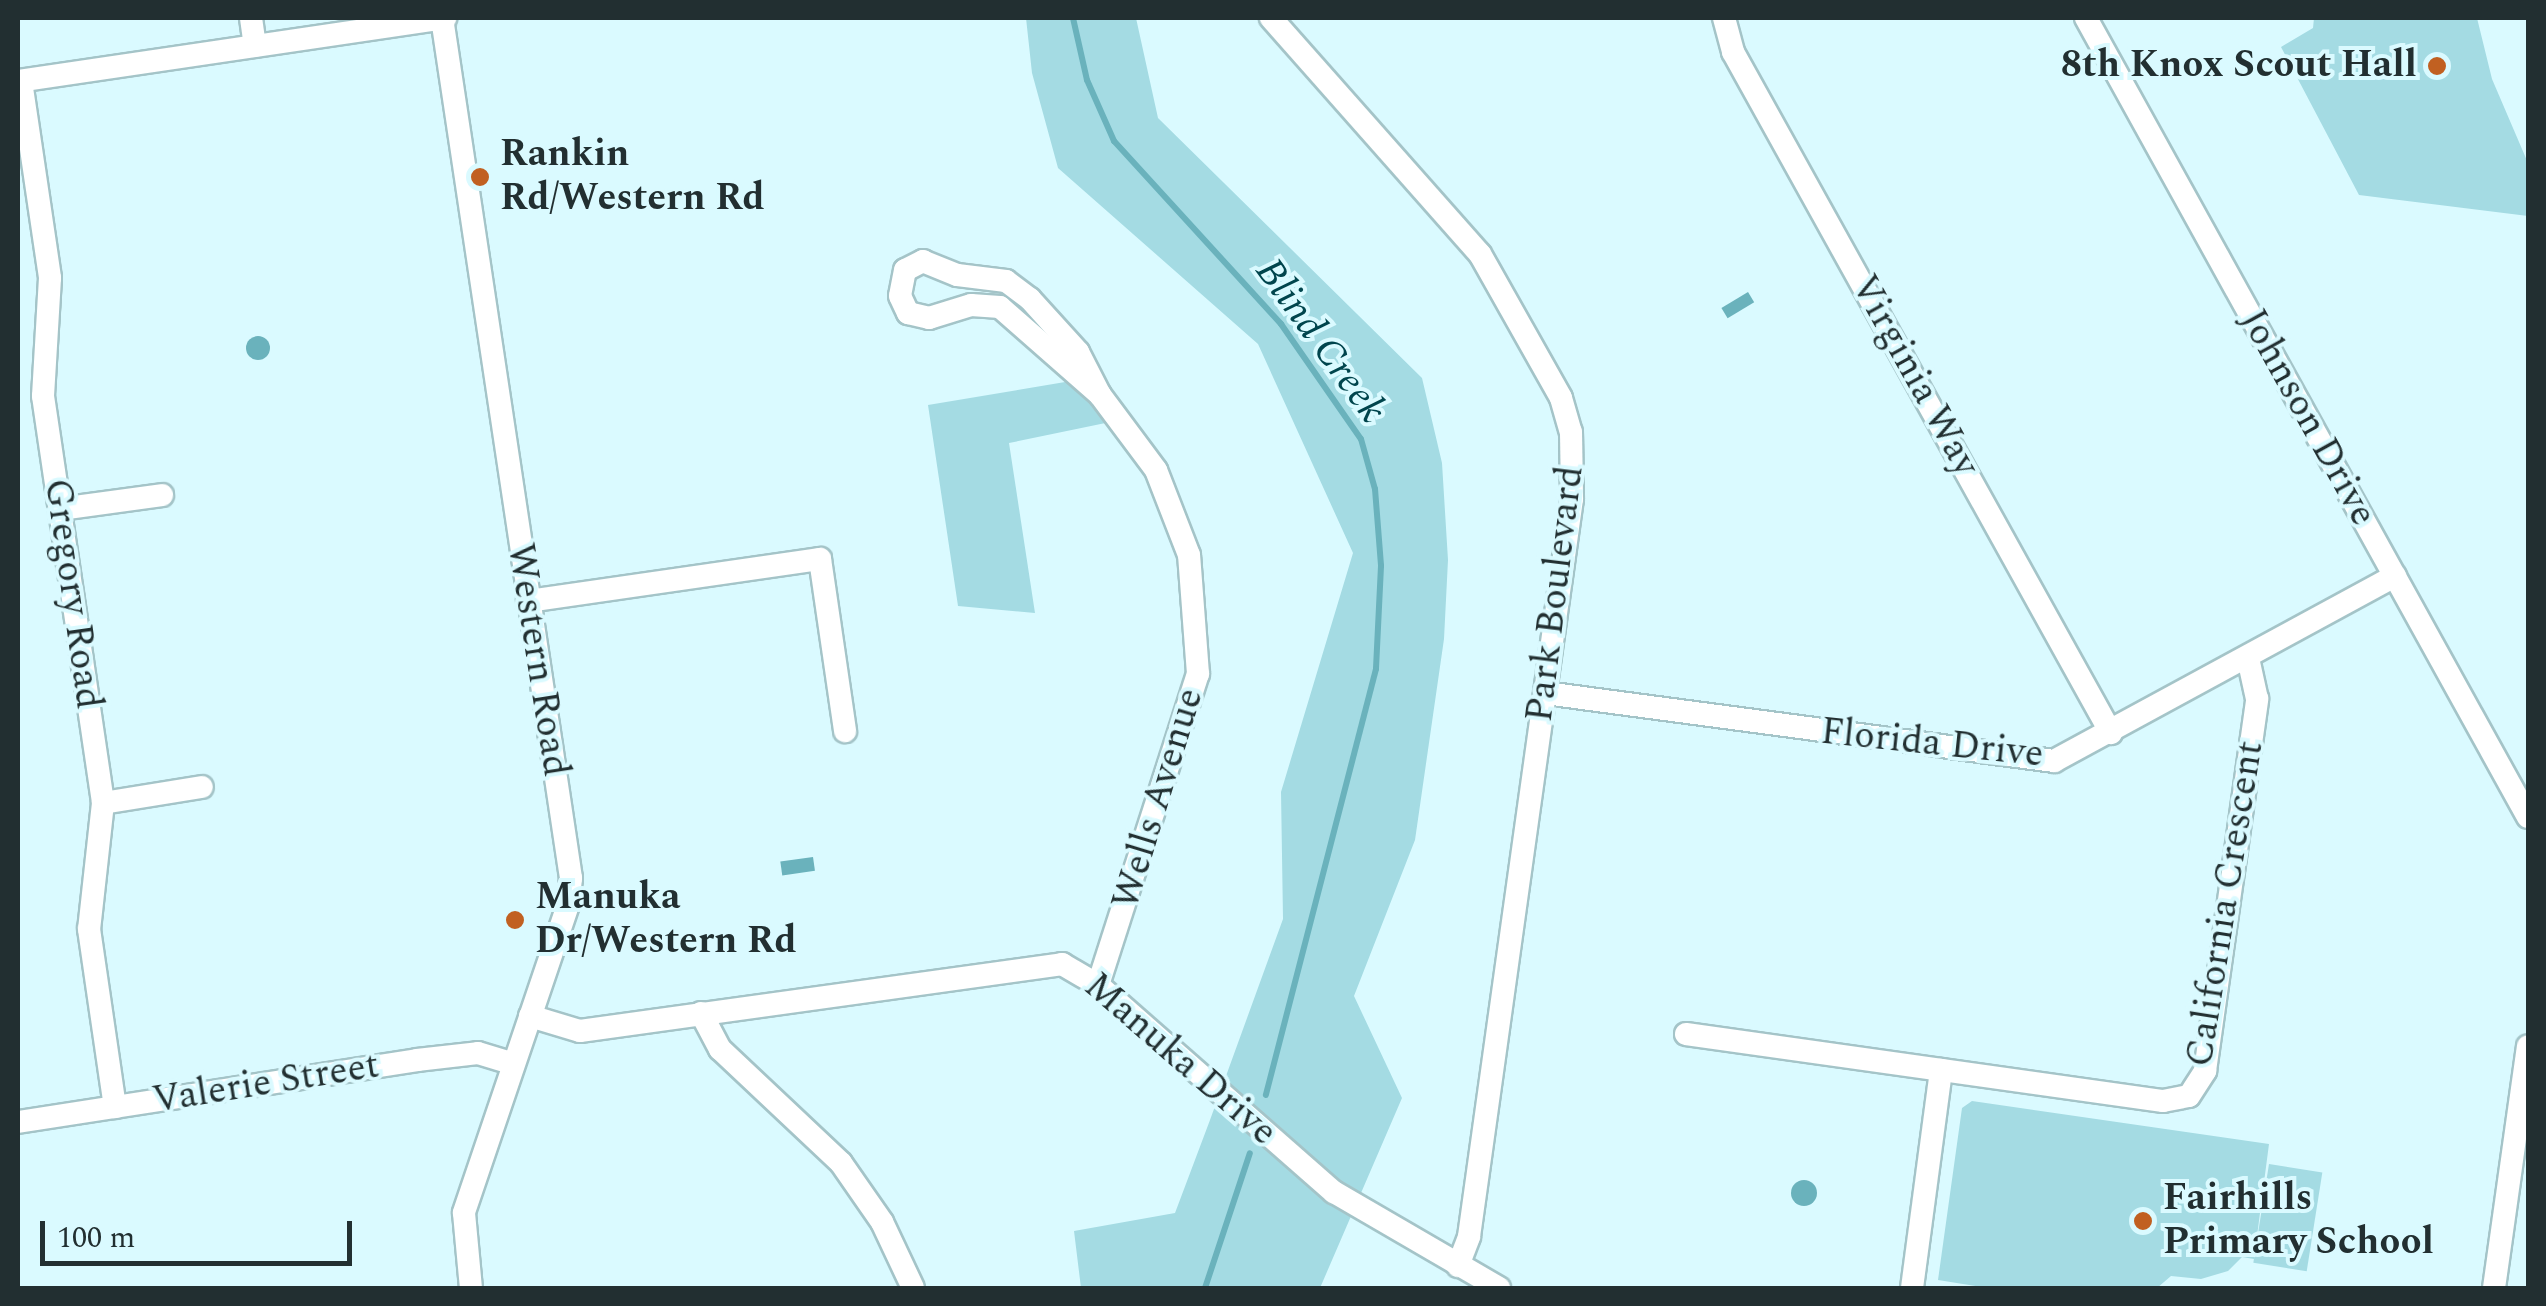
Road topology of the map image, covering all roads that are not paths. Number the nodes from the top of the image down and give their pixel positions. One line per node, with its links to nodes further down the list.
1 (251, 18): 6 (street)
2 (443, 18): 6 (street); 12 (street, Western Road)
3 (1270, 18): 14 (street, Park Boulevard)
4 (1724, 18): 16 (street, Virginia Way)
5 (2086, 18): 11 (street, Johnson Drive)
6 (255, 46): 7 (street)
7 (19, 81): 10 (street, Gregory Road)
8 (1100, 395): 8 (street, Wells Avenue); 20 (street, Wells Avenue)
9 (162, 495): 10 (street)
10 (60, 509): 18 (street, Gregory Road)
11 (2395, 576): 13 (street, Florida Drive); 19 (street, Johnson Drive)
12 (528, 602): 15 (street); 22 (street, Western Road)
13 (2248, 658): 16 (street, Florida Drive); 26 (street, California Crescent)
14 (1545, 693): 16 (street, Florida Drive); 29 (street, Park Boulevard)
15 (845, 731)
16 (2110, 734)
17 (202, 787): 18 (street)
18 (103, 802): 27 (street, Gregory Road)
19 (2528, 818)
20 (1098, 985): 21 (street, Manuka Drive); 29 (street, Manuka Drive)
21 (702, 1013): 22 (street, Manuka Drive); 31 (street)
22 (530, 1016): 25 (street, Western Road)
23 (1686, 1034): 26 (street)
24 (2528, 1046): 34 (street)
25 (513, 1064): 27 (street, Valerie Street); 30 (street, Western Road)
26 (1940, 1070): 33 (street)
27 (115, 1107): 28 (street, Valerie Street)
28 (18, 1122)
29 (1458, 1266): 32 (street, Manuka Drive)
30 (471, 1288)
31 (913, 1288)
32 (1498, 1288)
33 (1912, 1288)
34 (2494, 1288)

